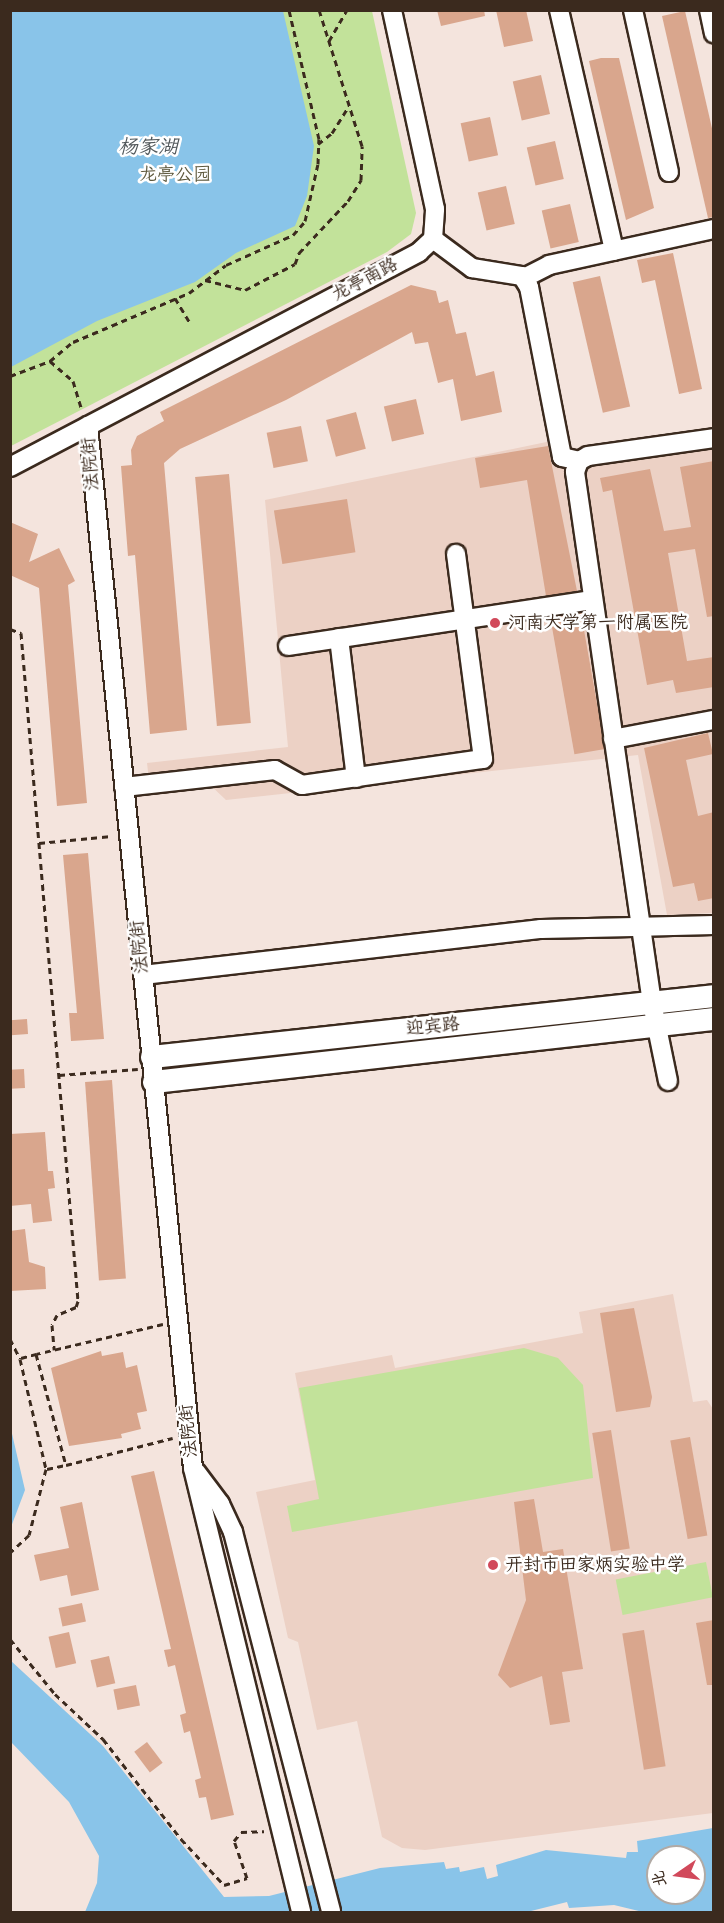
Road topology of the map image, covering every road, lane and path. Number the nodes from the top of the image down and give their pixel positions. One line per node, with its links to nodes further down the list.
1 (289, 10): 11 (path)
2 (319, 10): 9 (path)
3 (347, 10): 9 (path)
4 (392, 10): 14 (street)
5 (559, 10): 15 (street)
6 (633, 10): 12 (street)
7 (709, 10): 8 (street)
8 (714, 33)
9 (329, 41): 10 (path)
10 (347, 108): 11 (path); 17 (path)
11 (318, 144): 17 (path)
12 (669, 172)
13 (714, 229): 15 (street)
14 (433, 239): 16 (street); 22 (street, 龙亭南路)
15 (614, 251): 16 (street)
16 (524, 278): 24 (street)
17 (205, 280): 18 (path)
18 (175, 298): 19 (path); 20 (path)
19 (191, 325)
20 (50, 361): 21 (path); 22 (path)
21 (10, 376)
22 (88, 426): 25 (street, 龙亭南路); 35 (street, 法院街)
23 (714, 438): 24 (street)
24 (579, 461): 27 (street)
25 (10, 467)
26 (456, 554): 28 (street)
27 (592, 600): 28 (street); 33 (street)
28 (464, 621): 30 (street); 34 (street)
29 (10, 628): 37 (path)
30 (339, 638): 31 (street); 34 (street)
31 (288, 646)
32 (714, 720): 33 (street)
33 (613, 739): 39 (street)
34 (356, 778): 35 (street)
35 (124, 787): 36 (street, 法院街)
36 (129, 835): 37 (path); 40 (street, 法院街)
37 (39, 843): 45 (path)
38 (714, 925): 39 (street)
39 (641, 928): 40 (street); 42 (street)
40 (143, 975): 44 (street, 法院街)
41 (714, 996): 42 (main road, 迎宾路)
42 (654, 1014): 43 (main road, 迎宾路); 44 (main road, 迎宾路); 46 (street)
43 (714, 1019)
44 (153, 1069): 45 (path); 47 (street, 法院街)
45 (59, 1075): 49 (path)
46 (668, 1081)
47 (178, 1320): 49 (path); 52 (street, 法院街)
48 (10, 1339): 51 (path)
49 (54, 1350): 50 (path)
50 (36, 1354): 51 (path); 53 (path)
51 (20, 1359): 55 (path)
52 (190, 1434): 53 (path); 54 (street, 法院街)
53 (66, 1465): 55 (path)
54 (193, 1468): 58 (street, 法院街); 60 (street, 法院街)
55 (46, 1469): 56 (path)
56 (10, 1553)
57 (10, 1639): 58 (path)
58 (283, 1837): 59 (street, 法院街)
59 (301, 1912)
60 (330, 1912)

